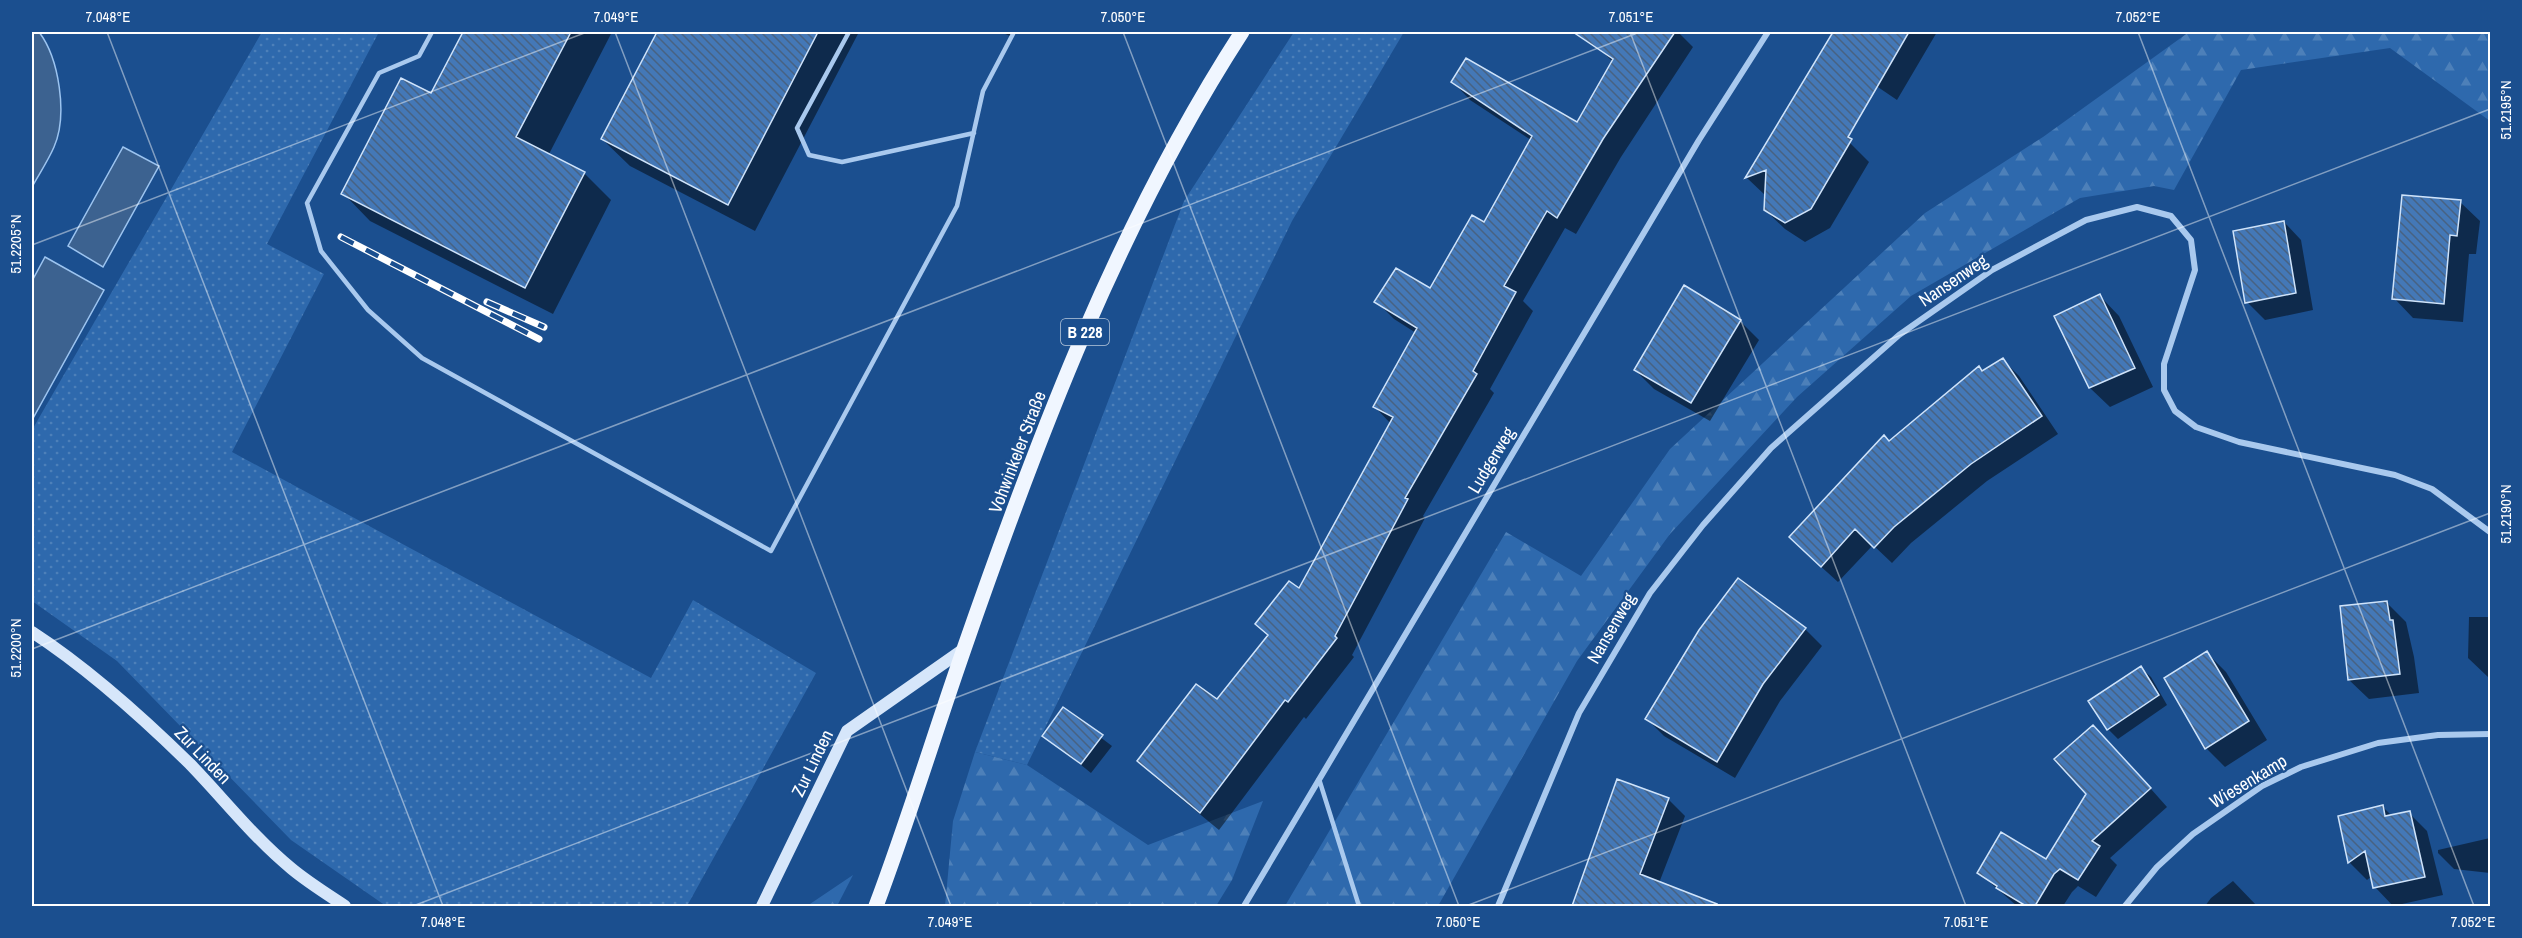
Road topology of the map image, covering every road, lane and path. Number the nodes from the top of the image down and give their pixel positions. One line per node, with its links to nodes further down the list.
1 (432, 32): 6 (lane)
2 (849, 32): 6 (lane)
3 (1014, 32): 6 (lane)
4 (1242, 32): 9 (main road, Vohwinkeler Straße / B 228)
5 (1768, 32): 11 (street, Ludgerweg)
6 (974, 133)
7 (2490, 532): 17 (street, Nansenweg)
8 (32, 632): 12 (street, Zur Linden)
9 (964, 649): 13 (street, Zur Linden); 14 (main road, Vohwinkeler Straße / B 228)
10 (2490, 734): 18 (street, Wiesenkamp)
11 (1319, 779): 15 (street, Ludgerweg); 16 (lane)
12 (345, 906)
13 (762, 906)
14 (876, 906)
15 (1244, 906)
16 (1359, 906)
17 (1498, 906)
18 (2125, 906)

